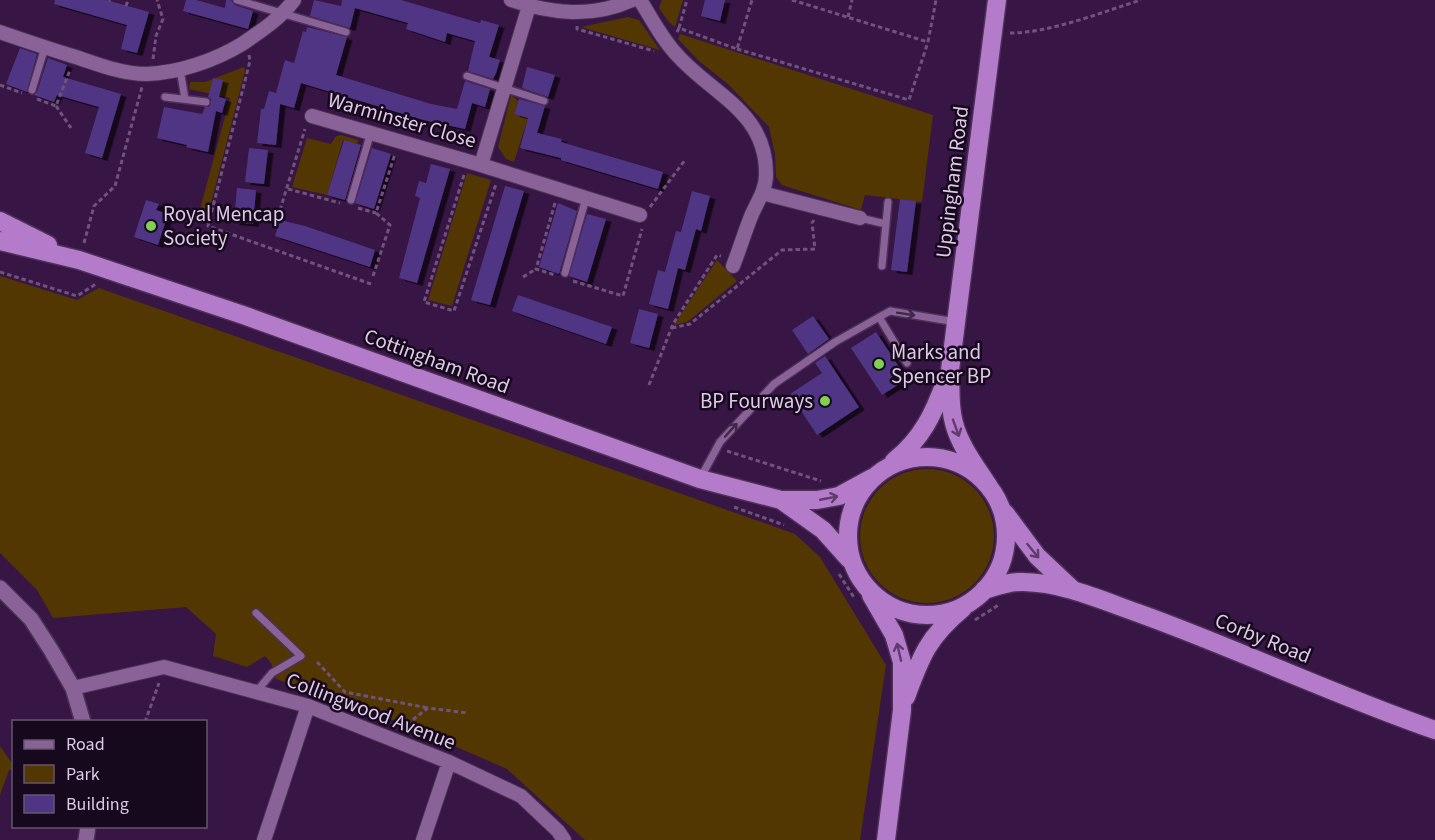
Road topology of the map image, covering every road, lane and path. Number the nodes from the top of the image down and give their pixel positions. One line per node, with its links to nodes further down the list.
1 (128, 0): 15 (path)
2 (157, 0): 30 (path)
3 (237, 0): 18 (lane)
4 (294, 0): 18 (street)
5 (511, 0): 16 (street)
6 (633, 0): 17 (street)
7 (640, 0): 27 (street)
8 (687, 0): 20 (path)
9 (752, 0): 28 (path)
10 (792, 0): 19 (path)
11 (852, 0): 19 (path)
12 (936, 0): 25 (path)
13 (997, 0): 23 (highway, Uppingham Road)
14 (1140, 0): 23 (path)
15 (126, 6)
16 (529, 6): 17 (street); 32 (street, Warminster Close)
17 (579, 13): 27 (path)
18 (283, 14): 22 (lane); 24 (street)
19 (848, 17): 25 (path)
20 (679, 28): 27 (path); 28 (path)
21 (0, 32): 26 (street)
22 (346, 32)
23 (993, 33): 71 (highway, Uppingham Road)
24 (245, 42): 29 (street); 69 (path)
25 (928, 42): 28 (path)
26 (45, 47): 30 (street); 33 (lane)
27 (671, 48): 48 (street)
28 (737, 50)
29 (180, 69): 30 (street); 35 (lane)
30 (148, 73): 60 (path)
31 (467, 76): 32 (lane)
32 (504, 87): 36 (lane); 44 (street, Warminster Close)
33 (32, 90)
34 (165, 97): 35 (lane)
35 (185, 99): 37 (lane)
36 (544, 101)
37 (206, 102)
38 (56, 106): 40 (path)
39 (312, 116): 41 (street, Warminster Close); 46 (path)
40 (71, 128)
41 (370, 132): 42 (street, Warminster Close); 50 (lane)
42 (399, 141): 44 (street, Warminster Close); 54 (path)
43 (685, 160): 55 (path)
44 (475, 163): 45 (street, Warminster Close); 45 (path)
45 (500, 171): 47 (street, Warminster Close)
46 (288, 189): 53 (path); 54 (path)
47 (559, 189): 49 (street, Warminster Close); 63 (path)
48 (762, 193): 52 (street); 61 (street)
49 (586, 198): 55 (street, Warminster Close); 67 (lane)
50 (351, 200)
51 (888, 202): 58 (lane)
52 (821, 208): 56 (street); 72 (path)
53 (280, 210)
54 (376, 213): 65 (path)
55 (643, 216): 67 (path)
56 (860, 218): 58 (lane)
57 (0, 220): 60 (highway, Cottingham Road)
58 (886, 224): 62 (lane)
59 (0, 241): 60 (highway, Cottingham Road)
60 (79, 260): 78 (highway, Cottingham Road)
61 (734, 263): 72 (path)
62 (882, 266)
63 (536, 269): 66 (path); 67 (path)
64 (0, 272): 68 (path)
65 (373, 276)
66 (523, 276)
67 (564, 276)
68 (98, 284)
69 (371, 284)
70 (879, 317): 71 (lane, one-way to 71); 73 (lane); 76 (lane, one-way to 70)
71 (957, 322): 74 (highway, Uppingham Road)
72 (672, 328): 75 (path)
73 (907, 363)
74 (950, 370): 77 (highway, Uppingham Road); 80 (highway, Uppingham Road, one-way to 80)
75 (649, 385)
76 (717, 448): 78 (lane); 79 (path)
77 (877, 474): 80 (highway); 81 (highway, Cottingham Road, one-way to 77); 84 (highway)
78 (700, 479): 81 (highway, Cottingham Road)
79 (827, 481)
80 (996, 497): 87 (highway, Corby Road, one-way to 87); 88 (highway)
81 (781, 500): 84 (highway, Cottingham Road)
82 (731, 506): 83 (path)
83 (787, 526)
84 (845, 567): 85 (highway); 90 (path)
85 (862, 581): 88 (highway); 99 (highway, one-way to 85)
86 (0, 588): 95 (street)
87 (1073, 590): 88 (highway, Corby Road); 103 (highway, Corby Road)
88 (979, 595): 99 (highway)
89 (1004, 602): 92 (path)
90 (860, 608)
91 (256, 613): 96 (lane)
92 (967, 626)
93 (318, 663): 98 (path)
94 (164, 667): 95 (street, Collingwood Avenue); 96 (street, Collingwood Avenue); 102 (path)
95 (73, 688): 101 (street)
96 (256, 692): 97 (street, Collingwood Avenue)
97 (309, 706): 104 (street, Collingwood Avenue); 106 (street)
98 (428, 708): 100 (path); 104 (path)
99 (902, 710): 109 (highway)
100 (468, 713)
101 (81, 720)
102 (146, 720)
103 (1435, 730)
104 (393, 740): 105 (street, Collingwood Avenue)
105 (449, 762): 107 (street); 108 (street, Collingwood Avenue)
106 (264, 840)
107 (423, 840)
108 (564, 840)
109 (886, 840)

